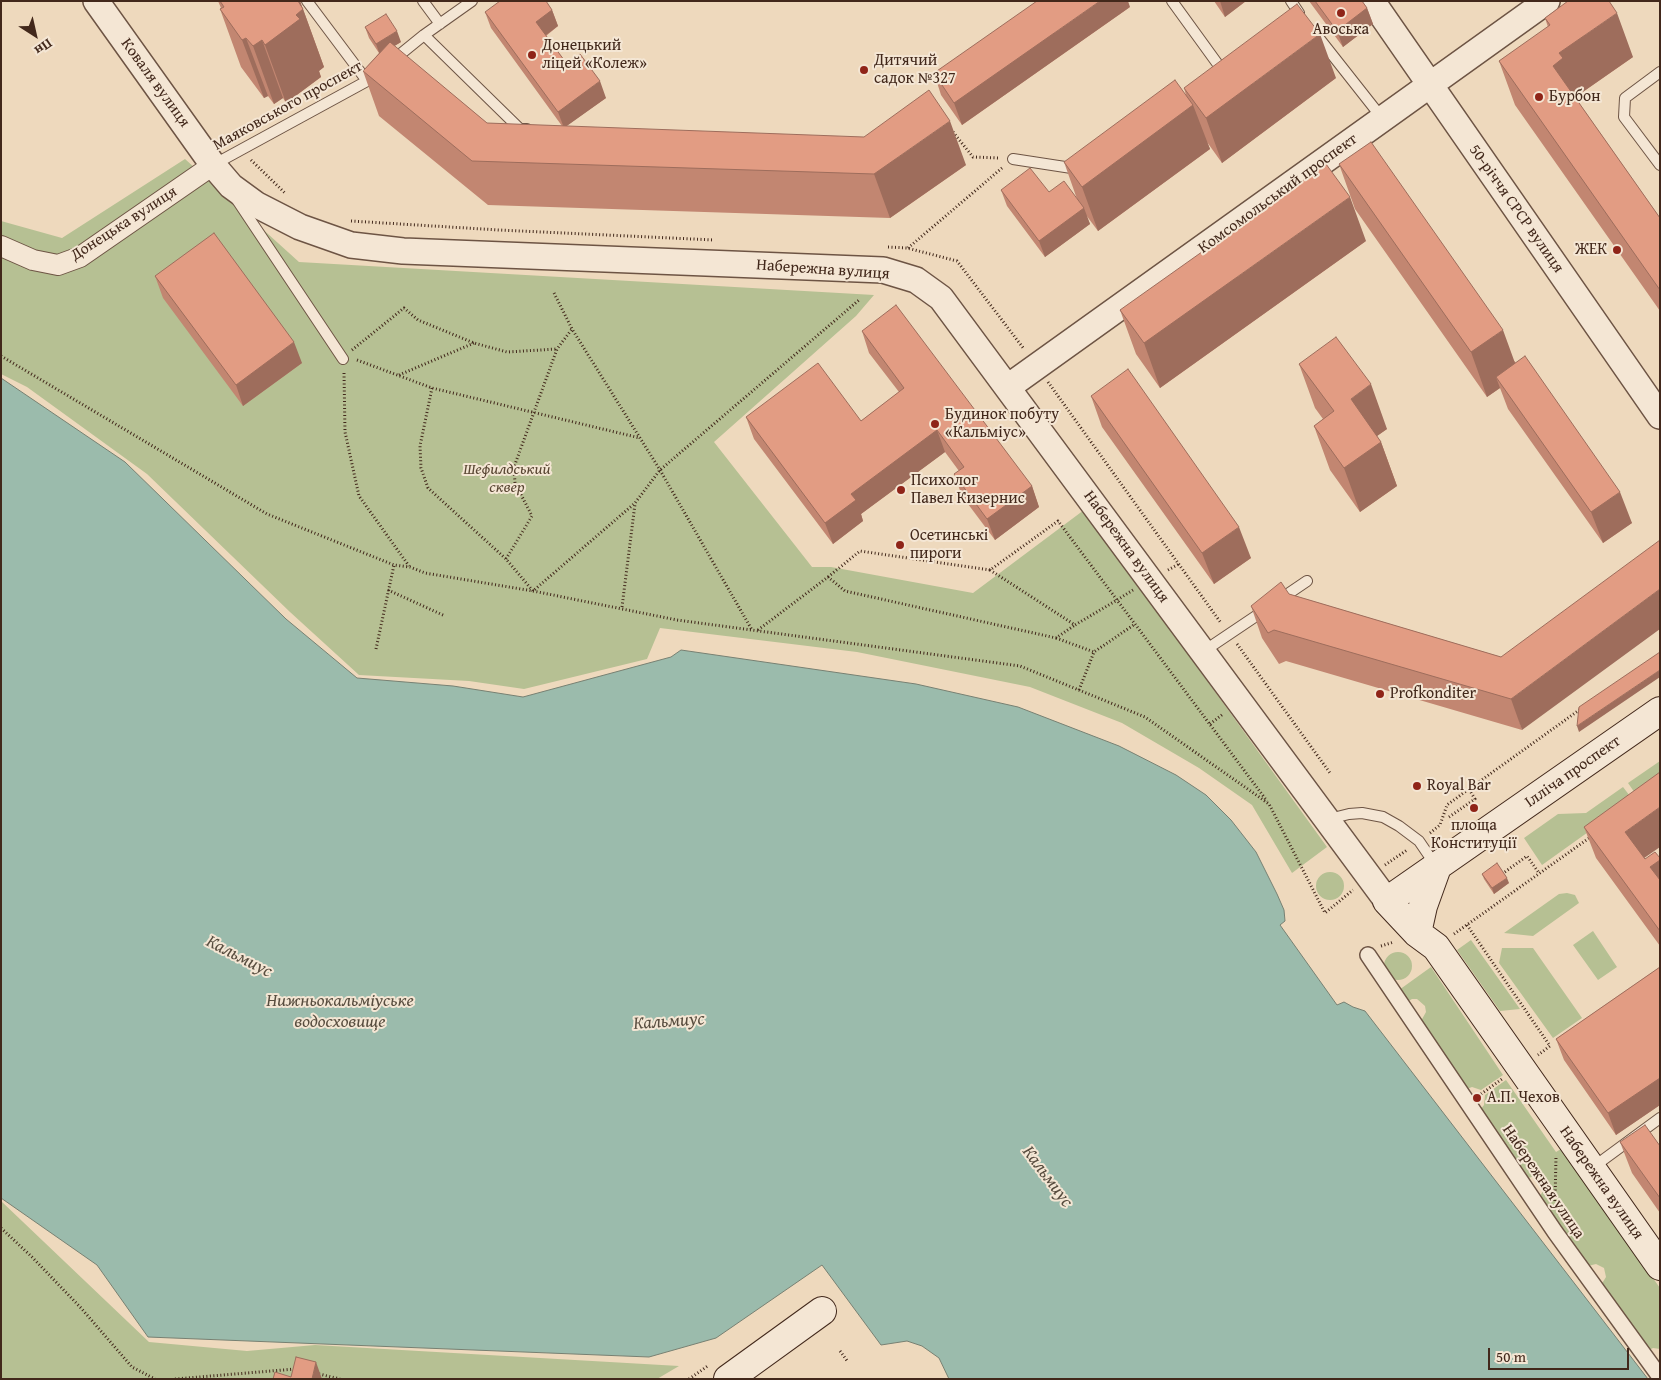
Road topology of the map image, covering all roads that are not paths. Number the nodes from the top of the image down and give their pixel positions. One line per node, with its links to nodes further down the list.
1 (96, 1): 19 (street, Коваля вулиця)
2 (307, 1): 13 (lane)
3 (423, 1): 9 (lane)
4 (472, 1): 9 (lane, Маяковського проспект)
5 (1172, 1): 11 (lane)
6 (1291, 1): 15 (lane)
7 (1372, 1): 14 (street, 50-річчя СРСР вулиця)
8 (1547, 1): 14 (street, Комсомольський проспект)
9 (440, 24): 10 (lane, Маяковського проспект)
10 (424, 35): 13 (lane, Маяковського проспект); 16 (lane)
11 (1222, 70)
12 (1660, 72): 20 (lane)
13 (367, 81): 19 (lane, Маяковського проспект)
14 (1430, 85): 15 (street, Комсомольський проспект); 24 (street, 50-річчя СРСР вулиця)
15 (1382, 119): 23 (street, Комсомольський проспект)
16 (540, 130)
17 (1013, 159): 18 (lane)
18 (1085, 163)
19 (213, 165): 21 (street, Донецька вулиця); 22 (lane); 23 (street, Набережна вулиця)
20 (1660, 165)
21 (1, 246)
22 (344, 357)
23 (1008, 387): 26 (street, Набережна вулиця)
24 (1660, 416)
25 (1306, 581): 26 (lane)
26 (1204, 652): 28 (street, Набережна вулиця)
27 (1660, 711): 29 (main road, Ілліча проспект)
28 (1324, 815): 29 (lane); 30 (street, Набережна вулиця)
29 (1437, 867): 30 (main road, Ілліча проспект); 31 (main road)
30 (1388, 901): 31 (main road)
31 (1426, 940): 34 (main road, Набережна вулиця)
32 (1368, 955): 37 (street, Набережная улица)
33 (1660, 1118): 34 (lane)
34 (1591, 1168): 35 (main road, Набережна вулиця)
35 (1660, 1266)
36 (822, 1312): 38 (main road)
37 (1660, 1378)
38 (728, 1379)

